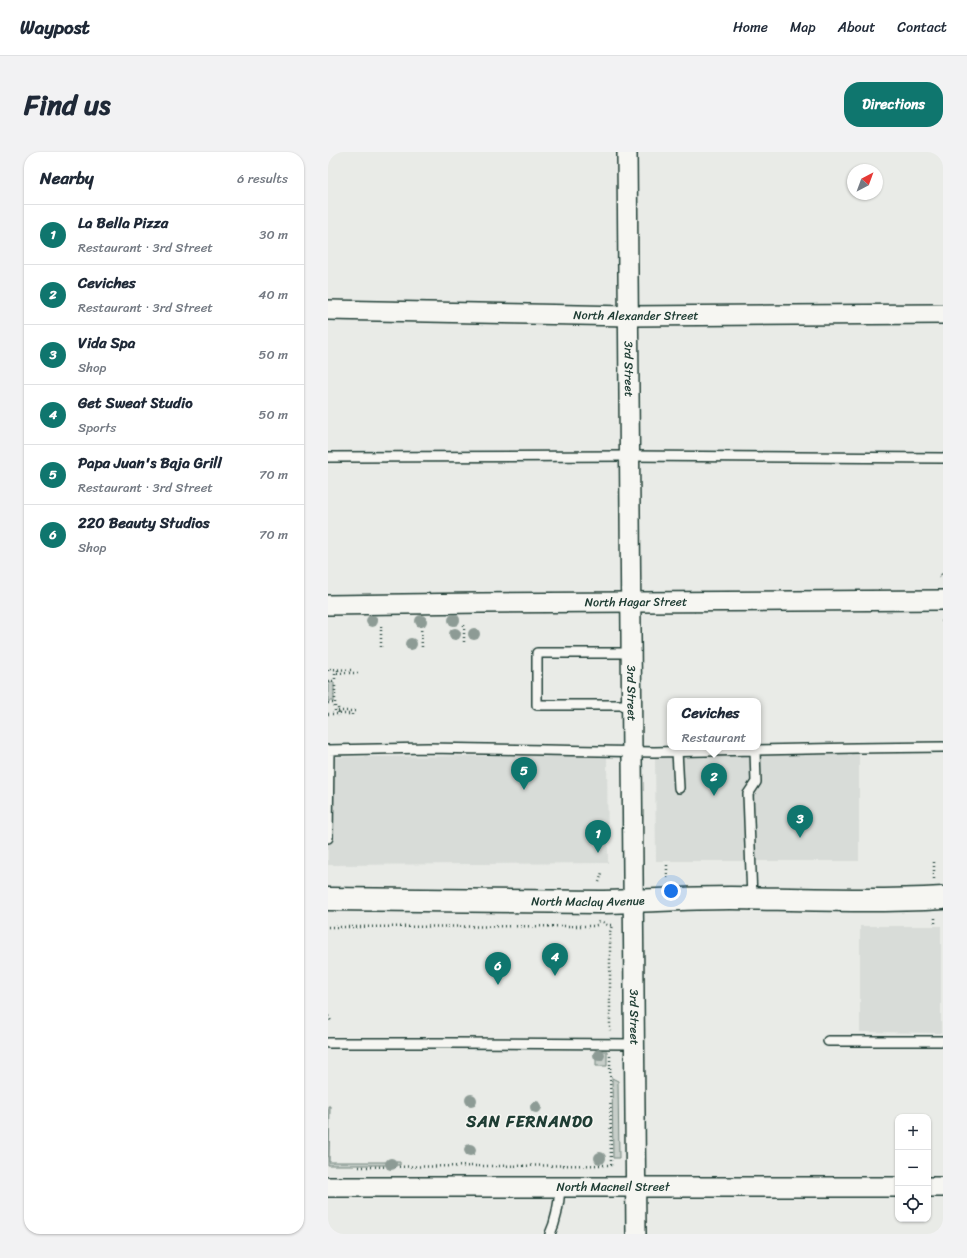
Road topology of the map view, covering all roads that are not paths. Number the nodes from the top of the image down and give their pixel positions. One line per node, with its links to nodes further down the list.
1 (627, 152): 4 (street, 3rd Street)
2 (328, 310): 4 (street, North Alexander Street)
3 (943, 314): 4 (street, North Alexander Street)
4 (628, 316): 5 (street, 3rd Street)
5 (629, 456): 6 (lane); 7 (lane); 9 (street, 3rd Street)
6 (328, 457)
7 (943, 458)
8 (943, 600): 9 (street, North Hagar Street)
9 (630, 602): 10 (street, North Hagar Street); 11 (street, 3rd Street)
10 (328, 605)
11 (631, 653): 12 (street, 3rd Street); 12 (lane)
12 (631, 705): 18 (street, 3rd Street)
13 (943, 748): 16 (lane)
14 (329, 750): 18 (lane); 20 (lane)
15 (756, 750): 17 (lane); 22 (lane)
16 (761, 750)
17 (677, 751): 18 (lane); 19 (lane)
18 (632, 752): 24 (street, 3rd Street)
19 (678, 788)
20 (328, 838)
21 (938, 889): 22 (main road, North Maclay Avenue)
22 (752, 898): 24 (main road, North Maclay Avenue)
23 (328, 899): 24 (main road, North Maclay Avenue)
24 (633, 901): 28 (street, 3rd Street)
25 (828, 1041): 26 (lane)
26 (943, 1041)
27 (328, 1044): 28 (lane)
28 (634, 1044): 34 (street, 3rd Street)
29 (328, 1187): 33 (street, North Macneil Street)
30 (895, 1187): 34 (street, North Macneil Street)
31 (931, 1187): 32 (street)
32 (943, 1187)
33 (560, 1188): 34 (street, North Macneil Street); 35 (lane)
34 (635, 1188): 36 (street, 3rd Street)
35 (550, 1234)
36 (636, 1234)

